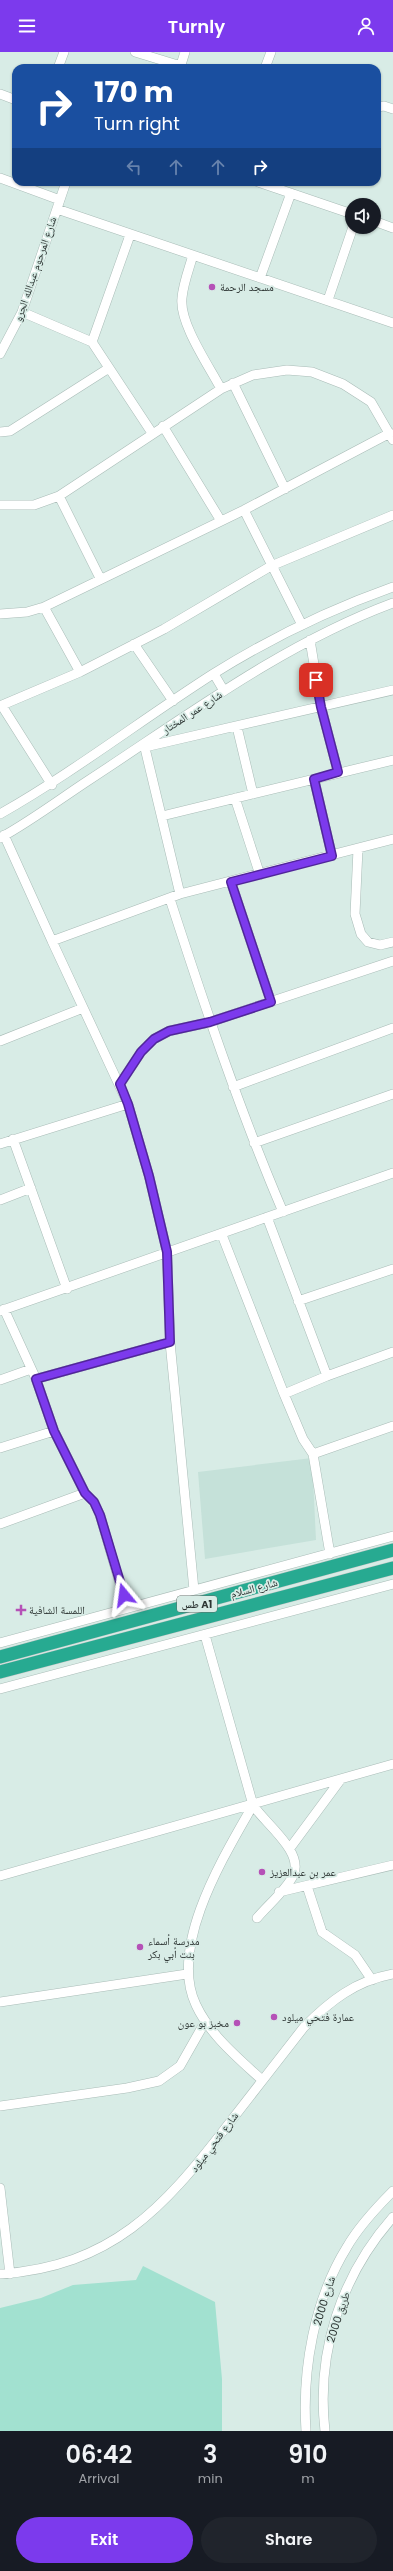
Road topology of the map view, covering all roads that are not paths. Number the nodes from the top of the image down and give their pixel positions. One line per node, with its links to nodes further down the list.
1 (64, 52): 5 (street)
2 (135, 52): 6 (street)
3 (185, 52): 7 (street)
4 (271, 52): 8 (street)
5 (60, 64)
6 (171, 64)
7 (181, 64)
8 (267, 64)
9 (0, 94): 10 (street)
10 (12, 98)
11 (381, 106): 12 (street)
12 (393, 109)
13 (0, 178): 14 (street)
14 (12, 184)
15 (17, 186): 19 (street)
16 (65, 186): 19 (street, شارع المرحوم عبدالله الجرو)
17 (270, 186): 18 (street)
18 (290, 193): 20 (street); 26 (street)
19 (58, 205): 24 (street); 28 (street, شارع المرحوم عبدالله الجرو)
20 (345, 212)
21 (381, 224): 22 (street)
22 (393, 228)
23 (351, 234): 27 (street)
24 (130, 236): 25 (street); 32 (street)
25 (193, 255): 26 (street); 36 (street)
26 (260, 278): 27 (street)
27 (328, 300): 29 (street)
28 (22, 312): 31 (street, شارع المرحوم عبدالله الجرو); 32 (street)
29 (393, 321)
30 (0, 336): 31 (street)
31 (9, 340): 33 (street, شارع المرحوم عبدالله الجرو)
32 (92, 342): 34 (street)
33 (0, 354)
34 (109, 368): 38 (street); 39 (street)
35 (233, 384): 36 (street); 40 (street); 41 (street)
36 (221, 389): 37 (street)
37 (163, 426): 39 (street); 46 (street)
38 (0, 432)
39 (152, 432): 42 (street)
40 (392, 436): 41 (street)
41 (285, 489): 44 (street)
42 (59, 496): 43 (street); 48 (street)
43 (0, 505)
44 (244, 510): 46 (street); 47 (street)
45 (393, 515): 47 (street)
46 (221, 521): 48 (street)
47 (271, 566): 53 (street); 55 (street)
48 (100, 578): 51 (street)
49 (393, 587): 53 (street, شارع عمر المختار)
50 (393, 603): 54 (street, شارع عمر المختار)
51 (44, 607): 52 (street); 56 (street)
52 (0, 614)
53 (302, 625): 57 (street, شارع عمر المختار)
54 (310, 640): 58 (street, شارع عمر المختار); 62 (street)
55 (134, 644): 56 (street); 60 (street)
56 (80, 672): 61 (street)
57 (214, 674): 58 (street); 60 (street, شارع عمر المختار)
58 (224, 690): 64 (street, شارع عمر المختار)
59 (393, 690): 62 (street)
60 (173, 701): 68 (street, شارع عمر المختار)
61 (1, 706): 68 (street)
62 (321, 707): 63 (street); 66 (street)
63 (237, 727): 64 (street); 69 (street)
64 (144, 746): 72 (street); 73 (street, شارع عمر المختار)
65 (393, 760): 66 (street)
66 (338, 772): 67 (street)
67 (314, 779): 69 (street); 76 (street)
68 (52, 785): 71 (street, شارع عمر المختار)
69 (253, 794): 70 (street)
70 (235, 798): 72 (street); 77 (street)
71 (0, 814)
72 (162, 816): 79 (street)
73 (2, 836): 81 (street)
74 (393, 839): 75 (street)
75 (358, 849): 76 (street); 82 (street)
76 (332, 856): 77 (street)
77 (260, 875): 78 (street)
78 (231, 882): 79 (street); 84 (street)
79 (180, 894): 80 (street)
80 (170, 899): 81 (street); 86 (street)
81 (52, 941): 85 (street)
82 (393, 942)
83 (393, 961): 84 (street)
84 (271, 1002): 86 (street)
85 (84, 1008): 88 (street); 89 (street)
86 (210, 1022): 89 (street); 90 (street)
87 (393, 1028): 90 (street)
88 (0, 1041)
89 (120, 1084): 92 (street)
90 (233, 1087): 94 (street)
91 (393, 1094): 94 (street)
92 (128, 1104): 93 (street); 102 (street)
93 (13, 1139): 95 (street); 97 (street)
94 (254, 1143): 99 (street)
95 (0, 1144)
96 (393, 1173): 99 (street)
97 (31, 1188): 98 (street); 104 (street)
98 (0, 1200)
99 (283, 1212): 100 (street)
100 (267, 1217): 101 (street); 105 (street)
101 (222, 1235): 102 (street); 113 (street)
102 (167, 1252): 104 (street); 107 (street)
103 (393, 1269): 105 (street)
104 (67, 1289): 106 (street)
105 (298, 1301): 110 (street)
106 (2, 1310): 109 (street)
107 (170, 1342): 111 (street); 125 (street)
108 (393, 1352): 110 (street)
109 (31, 1369): 111 (street); 112 (street)
110 (327, 1376): 113 (street)
111 (36, 1379): 115 (street)
112 (0, 1380)
113 (284, 1394): 117 (street)
114 (393, 1426): 117 (street)
115 (54, 1431): 116 (street); 118 (street)
116 (0, 1448)
117 (313, 1454): 122 (street)
118 (85, 1493): 119 (street); 126 (street)
119 (0, 1524)
120 (393, 1536): 122 (street)
121 (393, 1550): 129 (highway, شارع السلام / طس A1)
122 (330, 1554): 125 (street)
123 (393, 1568): 130 (highway, شارع السلام)
124 (393, 1584): 127 (street)
125 (194, 1590): 126 (street)
126 (127, 1608): 128 (street)
127 (205, 1635): 131 (street); 134 (street)
128 (0, 1643)
129 (0, 1657)
130 (0, 1672)
131 (0, 1689)
132 (393, 1764): 133 (street)
133 (341, 1779): 134 (street); 135 (street)
134 (253, 1805): 135 (street); 137 (street); 141 (street)
135 (290, 1848): 139 (street)
136 (393, 1865): 138 (street)
137 (0, 1876)
138 (307, 1886): 139 (street); 143 (street)
139 (279, 1892): 140 (street)
140 (257, 1918)
141 (187, 1974): 144 (street); 145 (street)
142 (393, 1974): 143 (street, شارع فتحي ميلود)
143 (372, 1980): 146 (street, شارع فتحي ميلود)
144 (0, 2002)
145 (205, 2022): 146 (street); 147 (street)
146 (262, 2080): 152 (street, شارع فتحي ميلود)
147 (0, 2106)
148 (0, 2188): 152 (street)
149 (393, 2190): 153 (street, شارع 2000)
150 (393, 2217): 154 (street, طريق 2000)
151 (0, 2274): 152 (street, شارع فتحي ميلود)
152 (10, 2274)
153 (306, 2431)
154 (325, 2431)

